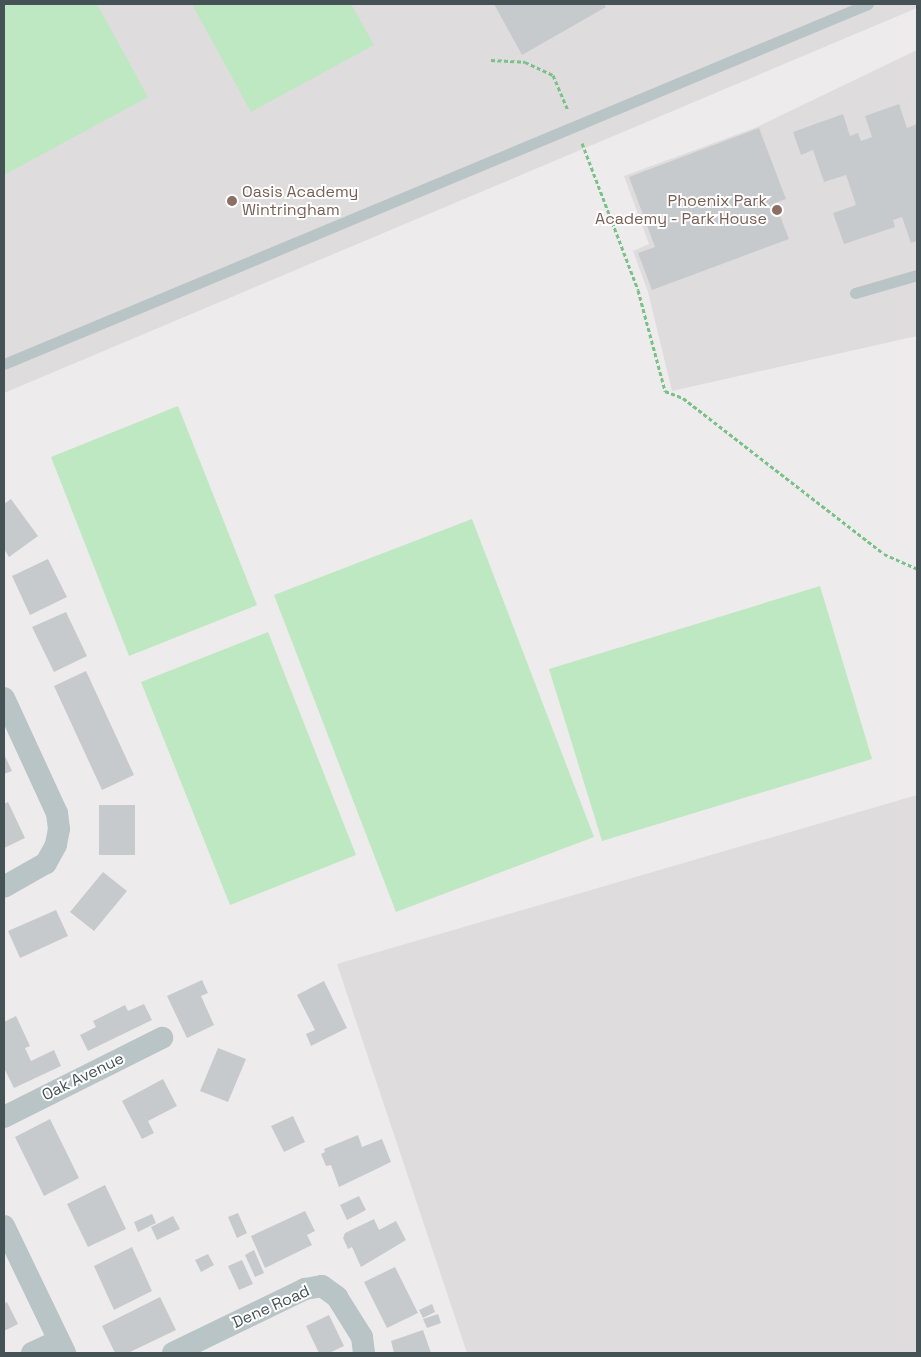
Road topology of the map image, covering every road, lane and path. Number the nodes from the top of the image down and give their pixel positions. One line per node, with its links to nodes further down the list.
1 (868, 4): 3 (lane)
2 (491, 60): 3 (path)
3 (577, 125): 6 (lane); 7 (path)
4 (917, 275): 5 (lane)
5 (856, 293)
6 (4, 364)
7 (917, 569)
8 (4, 698): 9 (street)
9 (4, 887)
10 (162, 1038): 11 (street, Oak Avenue)
11 (4, 1117)
12 (4, 1226): 13 (street)
13 (62, 1347): 14 (street)
14 (32, 1353)
15 (173, 1353): 16 (street, Dene Road)
16 (364, 1353)

